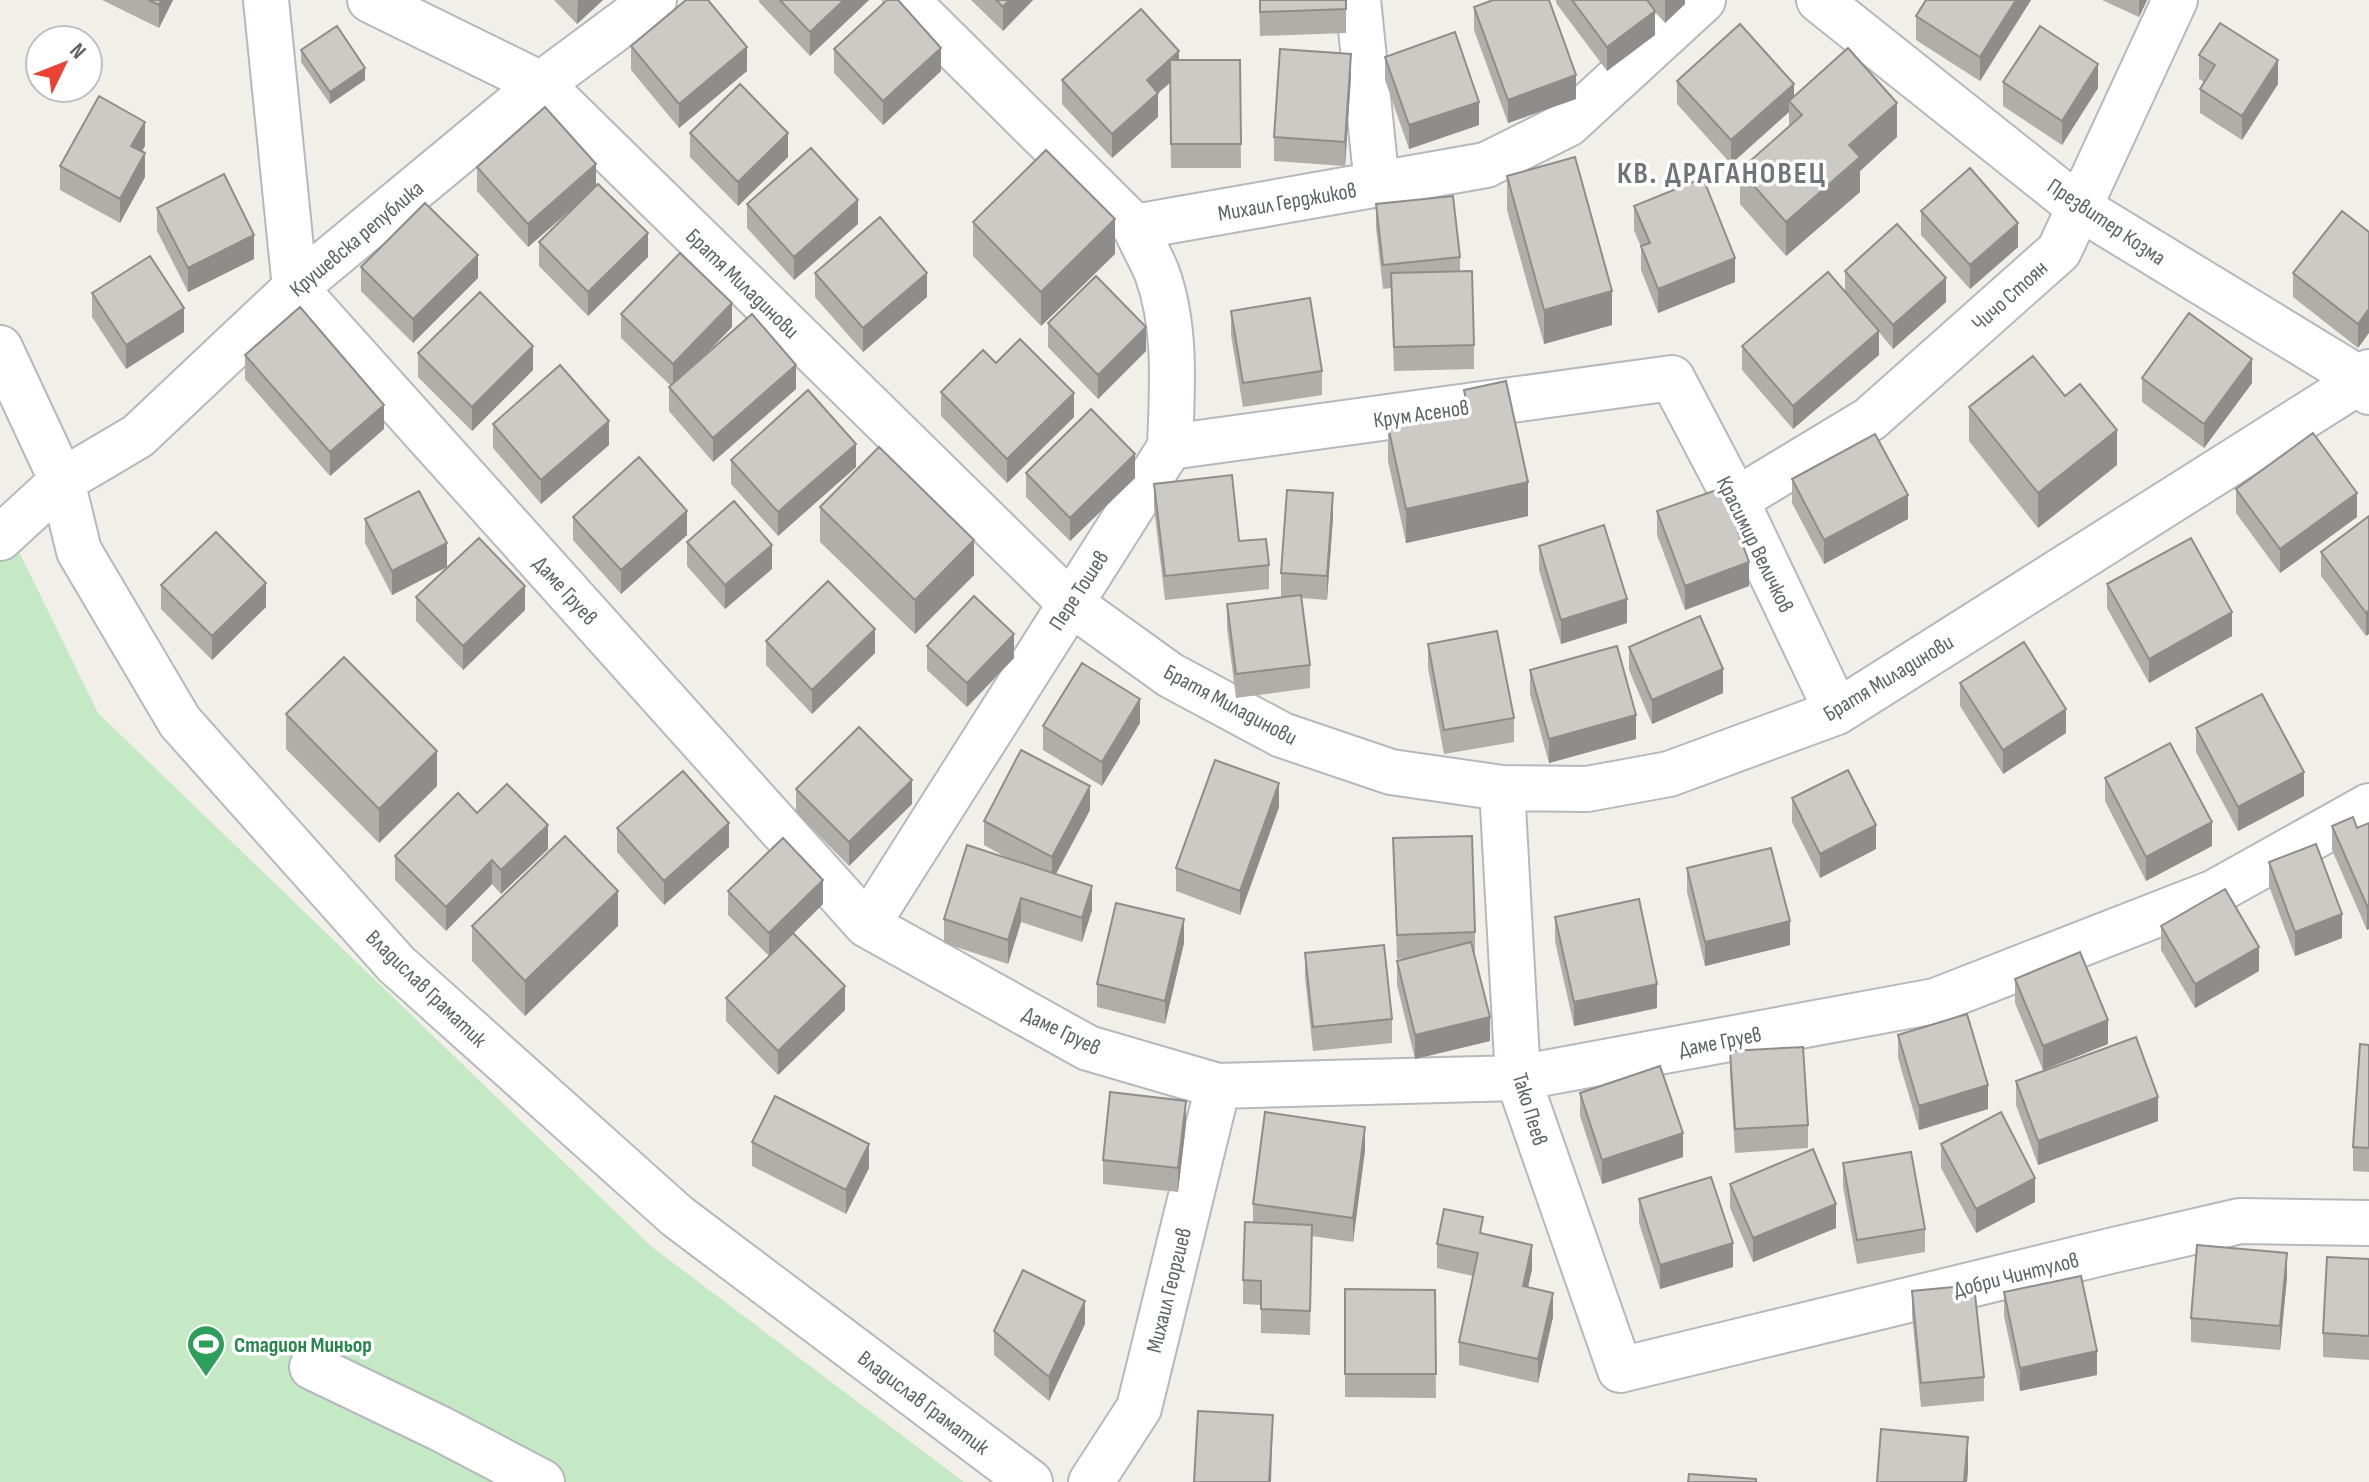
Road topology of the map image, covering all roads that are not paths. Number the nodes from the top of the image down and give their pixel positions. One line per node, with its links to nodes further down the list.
1 (266, 0): 13 (street)
2 (370, 0): 9 (street, Братя Миладинови)
3 (654, 0): 9 (street, Крушевска република)
4 (906, 0): 12 (street)
5 (1358, 0): 10 (street)
6 (1703, 0): 10 (street, Михаил Герджиков)
7 (1819, 0): 11 (street, Презвитер Козма)
8 (2175, 0): 11 (street, Чичо Стоян)
9 (541, 84): 13 (street, Крушевска република); 21 (street, Братя Миладинови)
10 (1377, 185): 12 (street, Михаил Герджиков)
11 (2080, 208): 16 (street, Презвитер Козма); 19 (street, Чичо Стоян)
12 (1135, 227): 17 (street)
13 (295, 288): 18 (street, Крушевска република); 25 (street, Даме Груев)
14 (0, 348): 18 (street, Владислав Граматик)
15 (1672, 378): 17 (street, Крум Асенов); 19 (street, Красимир Величков)
16 (2367, 381): 22 (street, Братя Миладинови)
17 (1170, 447): 21 (street, Пере Тошев)
18 (62, 481): 20 (street, Крушевска република); 32 (street, Владислав Граматик)
19 (1736, 500): 22 (street, Красимир Величков)
20 (0, 538)
21 (1070, 603): 23 (street, Братя Миладинови); 25 (street, Пере Тошев)
22 (1837, 712): 23 (street, Братя Миладинови)
23 (1502, 788): 26 (street, Тако Пеев)
24 (2369, 806): 26 (street, Даме Груев)
25 (867, 925): 27 (street, Даме Груев)
26 (1518, 1078): 27 (street, Даме Груев); 30 (street, Тако Пеев)
27 (1218, 1086): 33 (street, Михаил Георгиев)
28 (2369, 1223): 30 (street, Добри Чинтулов)
29 (312, 1367): 31 (street)
30 (1620, 1370)
31 (542, 1482)
32 (1030, 1482)
33 (1091, 1482)

